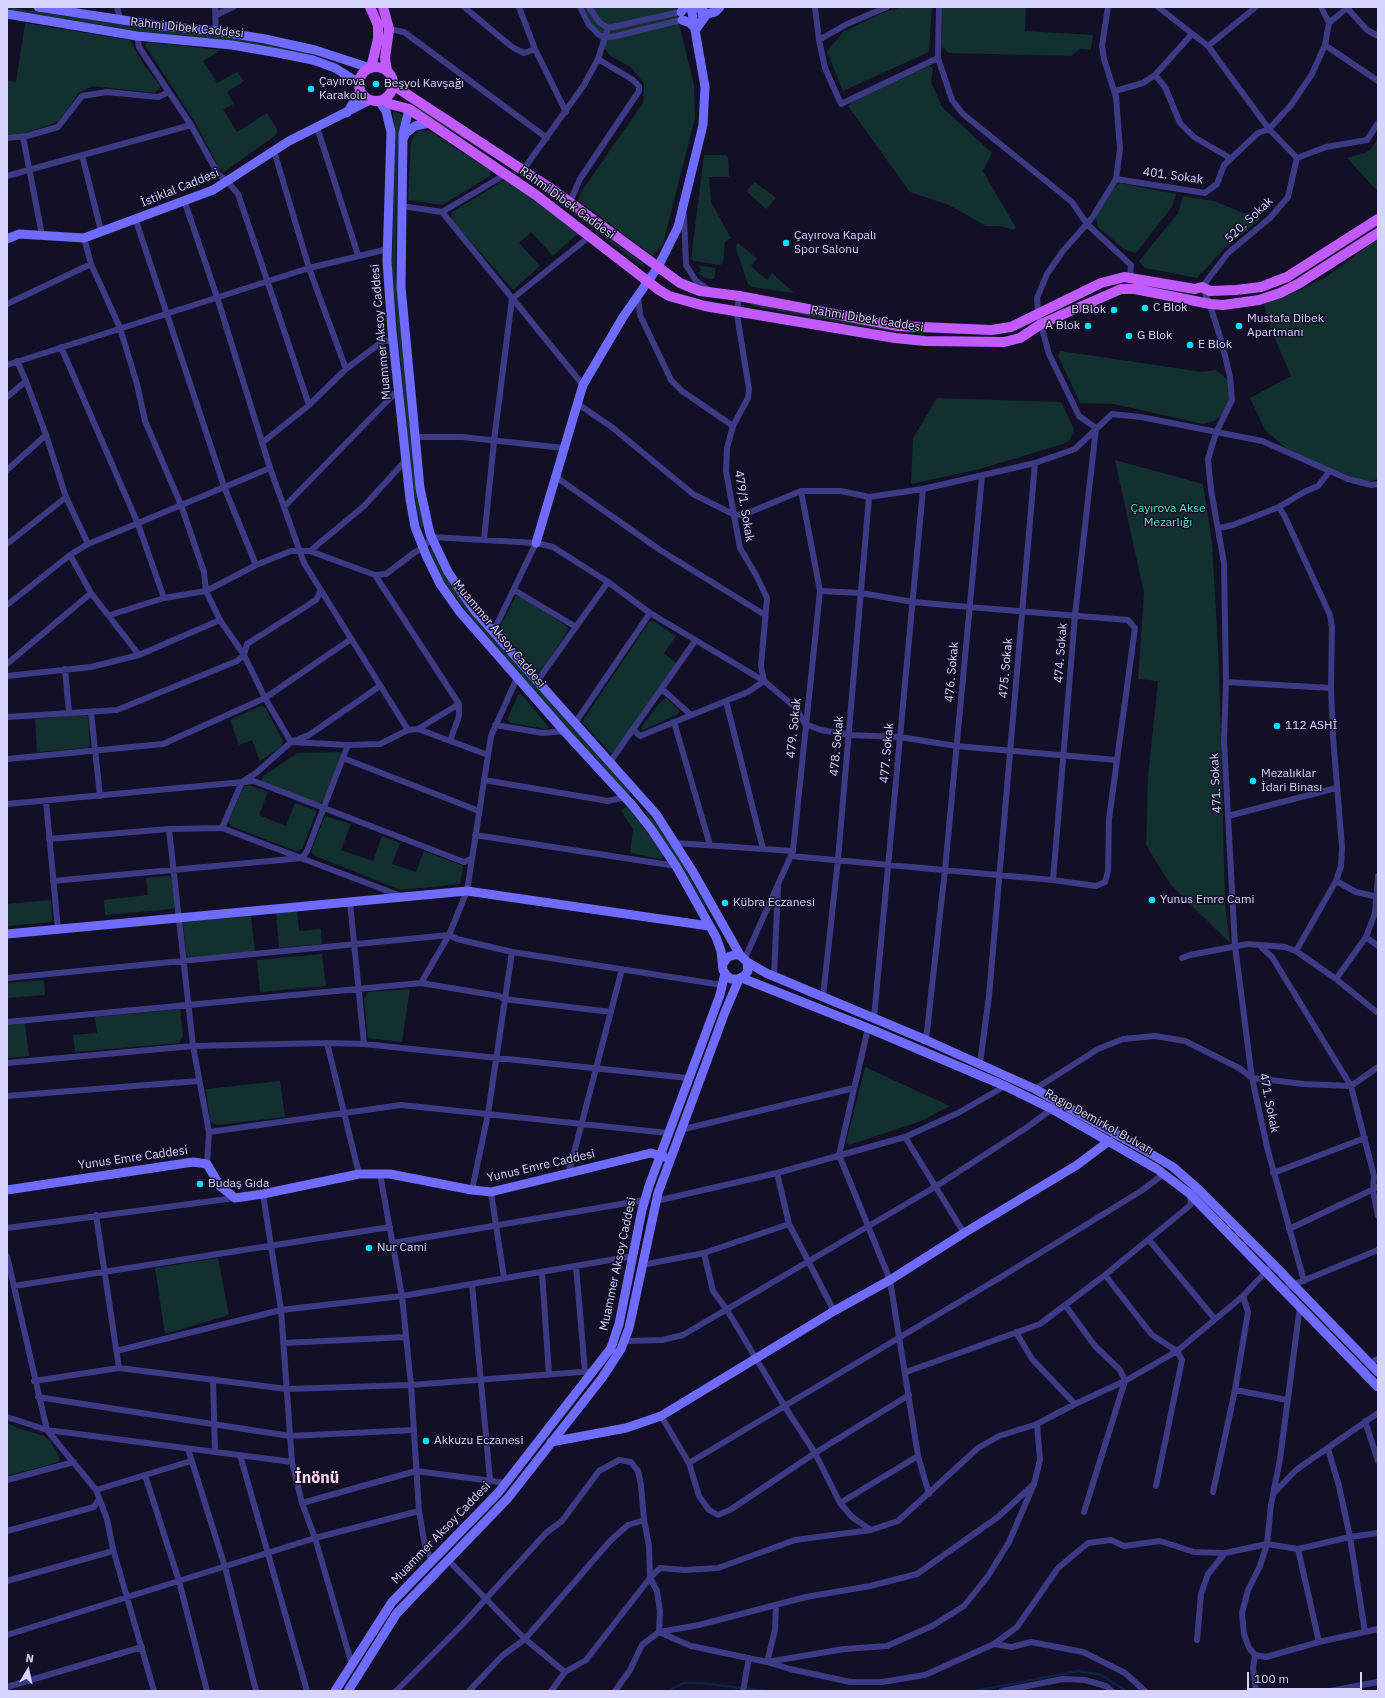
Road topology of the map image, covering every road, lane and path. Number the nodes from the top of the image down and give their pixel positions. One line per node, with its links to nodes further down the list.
1 (38, 7): 24 (main road, Rahmi Dibek Caddesi)
2 (117, 7): 24 (street)
3 (215, 7): 23 (street)
4 (233, 7): 23 (street)
5 (370, 7): 40 (main road)
6 (383, 7): 27 (main road)
7 (464, 7): 37 (street)
8 (519, 7): 37 (street)
9 (580, 7): 33 (street)
10 (589, 7): 26 (street)
11 (718, 7): 20 (main road)
12 (815, 7): 34 (street)
13 (887, 7): 34 (street)
14 (939, 7): 39 (street)
15 (1108, 7): 46 (street)
16 (1158, 7): 30 (street)
17 (1256, 7): 36 (street)
18 (1321, 7): 25 (street)
19 (1347, 8): 25 (street); 32 (street)
20 (705, 10): 21 (main road); 28 (main road)
21 (687, 12): 26 (street); 28 (main road); 33 (street)
22 (7, 14): 31 (main road, Rahmi Dibek Caddesi)
23 (216, 15): 29 (street)
24 (120, 19): 29 (main road, Rahmi Dibek Caddesi)
25 (1329, 23): 35 (street, 401. Sokak)
26 (608, 28): 33 (street)
27 (389, 29): 41 (main road); 60 (street)
28 (696, 29): 74 (main road)
29 (216, 31): 40 (main road, Rahmi Dibek Caddesi)
30 (1192, 34): 36 (street); 42 (street)
31 (138, 36): 45 (main road, Rahmi Dibek Caddesi); 47 (street)
32 (1378, 36)
33 (605, 37): 38 (street)
34 (819, 40): 39 (street)
35 (1325, 45): 43 (street); 57 (street, 401. Sokak)
36 (1208, 46): 57 (street)
37 (535, 50): 51 (street)
38 (598, 58): 51 (street); 73 (street)
39 (938, 58): 79 (street)
40 (370, 68): 41 (main road, Rahmi Dibek Caddesi); 45 (main road)
41 (387, 70): 44 (main road)
42 (1155, 75): 46 (street); 64 (street)
43 (1378, 81)
44 (393, 85): 48 (main road, Rahmi Dibek Caddesi); 49 (main road)
45 (360, 87): 49 (main road, Rahmi Dibek Caddesi); 52 (main road)
46 (1115, 90): 70 (street)
47 (169, 92): 55 (street); 58 (street)
48 (411, 98): 50 (main road); 67 (main road, Rahmi Dibek Caddesi)
49 (378, 100): 50 (main road, Rahmi Dibek Caddesi); 52 (main road, İstiklal Caddesi); 86 (main road, Muammer Aksoy Caddesi)
50 (409, 109): 53 (main road, Rahmi Dibek Caddesi); 61 (main road)
51 (566, 112): 60 (street)
52 (347, 113): 56 (main road, İstiklal Caddesi)
53 (429, 123): 61 (main road); 68 (main road, Rahmi Dibek Caddesi)
54 (1378, 123): 65 (street)
55 (191, 125): 63 (street); 71 (street)
56 (318, 127): 62 (main road, İstiklal Caddesi); 87 (street)
57 (1269, 129): 64 (street, 401. Sokak); 65 (street)
58 (23, 137): 59 (street); 66 (street)
59 (7, 138)
60 (547, 138): 67 (street)
61 (403, 139): 75 (main road)
62 (274, 151): 71 (main road, İstiklal Caddesi); 89 (street)
63 (82, 155): 66 (street); 80 (street)
64 (1230, 158): 70 (street, 401. Sokak)
65 (1297, 158): 94 (street, 520. Sokak)
66 (30, 170): 69 (street); 82 (street)
67 (523, 170): 73 (main road, Rahmi Dibek Caddesi)
68 (506, 174): 76 (street); 83 (main road, Rahmi Dibek Caddesi)
69 (7, 176)
70 (1116, 179): 79 (street)
71 (228, 182): 72 (main road, İstiklal Caddesi); 93 (street)
72 (184, 200): 77 (main road, İstiklal Caddesi); 98 (street)
73 (570, 202): 90 (main road, Rahmi Dibek Caddesi)
74 (684, 203): 90 (main road); 95 (street)
75 (401, 206): 76 (street); 121 (main road)
76 (442, 212): 99 (street)
77 (135, 218): 80 (main road, İstiklal Caddesi); 103 (street)
78 (1378, 218): 94 (main road, Rahmi Dibek Caddesi)
79 (1087, 224): 91 (street); 104 (street)
80 (101, 231): 84 (main road, İstiklal Caddesi)
81 (1378, 233): 101 (main road, Rahmi Dibek Caddesi)
82 (42, 235): 84 (main road, İstiklal Caddesi); 85 (main road, İstiklal Caddesi)
83 (590, 236): 92 (main road, Rahmi Dibek Caddesi); 99 (street)
84 (84, 238): 88 (street)
85 (7, 239)
86 (388, 249): 87 (street); 106 (main road, Muammer Aksoy Caddesi)
87 (358, 255): 89 (street)
88 (91, 264): 100 (street); 105 (street)
89 (310, 268): 93 (street); 110 (street)
90 (658, 268): 92 (main road); 95 (main road, Rahmi Dibek Caddesi)
91 (1130, 277): 94 (main road, Rahmi Dibek Caddesi); 104 (main road, Rahmi Dibek Caddesi)
92 (648, 281): 96 (main road); 102 (main road, Rahmi Dibek Caddesi)
93 (266, 282): 98 (street); 116 (street)
94 (1202, 288): 101 (street, 471. Sokak)
95 (711, 293): 97 (main road, Rahmi Dibek Caddesi)
96 (638, 296): 112 (main road); 117 (street)
97 (739, 296): 102 (street, 479/1. Sokak); 104 (main road, Rahmi Dibek Caddesi)
98 (217, 297): 103 (street); 123 (street)
99 (512, 298): 112 (street); 122 (street)
100 (7, 304)
101 (1210, 304): 104 (main road, Rahmi Dibek Caddesi); 119 (street, 471. Sokak)
102 (738, 311): 104 (main road, Rahmi Dibek Caddesi); 117 (street, 479/1. Sokak)
103 (166, 313): 105 (street); 133 (street)
104 (1039, 320): 118 (street)
105 (120, 328): 107 (street); 138 (street)
106 (393, 341): 110 (street); 113 (main road, Muammer Aksoy Caddesi)
107 (60, 347): 108 (street); 142 (street)
108 (17, 361): 109 (street); 111 (street)
109 (7, 365)
110 (346, 370): 116 (street)
111 (26, 381): 114 (street); 120 (street)
112 (583, 385): 115 (main road)
113 (398, 390): 125 (main road, Muammer Aksoy Caddesi); 139 (street)
114 (7, 397)
115 (578, 404): 124 (main road); 141 (street)
116 (309, 405): 123 (street)
117 (733, 426): 141 (street, 479/1. Sokak)
118 (1096, 428): 119 (street); 126 (street); 170 (street, 474. Sokak)
119 (1216, 433): 129 (street); 143 (street, 471. Sokak)
120 (46, 436): 128 (street); 136 (street)
121 (415, 437): 122 (street); 144 (main road)
122 (494, 441): 124 (street); 145 (street)
123 (262, 443): 127 (street)
124 (564, 448): 131 (main road)
125 (406, 460): 149 (main road, Muammer Aksoy Caddesi); 151 (street)
126 (1036, 464): 130 (street); 166 (street, 475. Sokak)
127 (270, 468): 133 (street); 139 (street)
128 (7, 470)
129 (1329, 472): 132 (street); 140 (street)
130 (982, 476): 134 (street); 165 (street, 476. Sokak)
131 (556, 477): 146 (main road); 169 (street)
132 (1378, 484)
133 (225, 489): 138 (street); 153 (street)
134 (923, 489): 137 (street); 163 (street, 477. Sokak)
135 (802, 491): 137 (street); 141 (street); 159 (street, 479. Sokak)
136 (66, 497): 147 (street); 148 (street)
137 (869, 497): 161 (street, 478. Sokak)
138 (181, 505): 142 (street); 157 (street)
139 (285, 506): 150 (street)
140 (1279, 507): 143 (street); 186 (street)
141 (733, 514): 169 (street, 479/1. Sokak)
142 (138, 524): 148 (street); 162 (street)
143 (1219, 528): 184 (street, 471. Sokak)
144 (432, 537): 145 (street); 149 (street); 173 (main road)
145 (484, 540): 146 (street)
146 (536, 543): 155 (street); 156 (street)
147 (7, 544)
148 (88, 544): 152 (street)
149 (423, 548): 154 (street); 181 (main road, Muammer Aksoy Caddesi)
150 (299, 550): 151 (street); 153 (street); 158 (street)
151 (310, 551): 154 (street)
152 (70, 555): 160 (street); 164 (street)
153 (256, 565): 157 (street)
154 (375, 575): 190 (street)
155 (608, 582): 167 (street); 172 (street)
156 (514, 590): 172 (street); 173 (street)
157 (206, 591): 162 (street); 171 (street)
158 (321, 591): 174 (street); 177 (street)
159 (820, 591): 161 (street); 197 (street, 479. Sokak)
160 (91, 593): 168 (street); 178 (street)
161 (861, 593): 163 (street); 203 (street, 478. Sokak)
162 (164, 598): 168 (street)
163 (913, 602): 165 (street); 204 (street, 477. Sokak)
164 (7, 605)
165 (969, 608): 166 (street); 208 (street, 476. Sokak)
166 (1022, 611): 170 (street); 210 (street, 475. Sokak)
167 (650, 613): 175 (street); 196 (street)
168 (110, 615): 176 (street)
169 (765, 615): 183 (street, 479/1. Sokak)
170 (1075, 615): 212 (street, 474. Sokak); 215 (street)
171 (220, 620): 176 (street); 177 (street)
172 (576, 627): 182 (street)
173 (491, 628): 182 (main road)
174 (351, 639): 185 (street); 188 (street)
175 (695, 641): 183 (street); 187 (street)
176 (139, 655): 179 (street)
177 (244, 655): 188 (street); 191 (street)
178 (7, 664)
179 (65, 669): 180 (street); 192 (street)
180 (7, 675)
181 (517, 678): 198 (street); 202 (main road, Muammer Aksoy Caddesi)
182 (538, 680): 196 (main road)
183 (764, 681): 189 (street); 197 (street)
184 (1226, 682): 186 (street); 226 (street, 471. Sokak)
185 (380, 686): 200 (street); 206 (street)
186 (1331, 688): 219 (street)
187 (662, 689): 193 (street); 201 (street)
188 (265, 698): 206 (street); 209 (street)
189 (726, 701): 193 (street); 233 (street)
190 (459, 704): 199 (street); 205 (street)
191 (91, 712): 192 (street); 209 (street)
192 (69, 713): 194 (street)
193 (691, 715): 195 (street)
194 (7, 717)
195 (674, 722): 201 (street); 232 (street)
196 (575, 723): 216 (main road)
197 (805, 724): 203 (street); 234 (street, 479. Sokak)
198 (495, 725): 202 (street); 211 (street)
199 (418, 729): 200 (street); 205 (street)
200 (408, 730): 207 (street)
201 (634, 730): 216 (street)
202 (564, 731): 221 (main road, Muammer Aksoy Caddesi)
203 (849, 735): 204 (street); 236 (street, 478. Sokak)
204 (900, 737): 208 (street); 238 (street, 477. Sokak)
205 (450, 741): 211 (street)
206 (291, 742): 207 (street); 218 (street)
207 (348, 745): 213 (street)
208 (956, 746): 210 (street); 241 (street, 476. Sokak)
209 (95, 750): 214 (street); 220 (street)
210 (1010, 751): 212 (street); 242 (street, 475. Sokak)
211 (488, 755): 217 (street)
212 (1065, 756): 215 (street); 244 (street, 474. Sokak)
213 (343, 758): 224 (street); 225 (street)
214 (7, 759)
215 (1117, 760): 244 (street)
216 (610, 762): 231 (main road)
217 (484, 780): 221 (street); 225 (street)
218 (242, 782): 220 (street); 224 (street); 227 (street)
219 (1336, 788): 226 (street); 246 (street)
220 (100, 796): 222 (street)
221 (625, 797): 239 (main road, Muammer Aksoy Caddesi)
222 (46, 801): 223 (street); 230 (street)
223 (7, 804)
224 (324, 808): 235 (street); 237 (street)
225 (479, 811): 229 (street)
226 (1228, 816): 260 (street, 471. Sokak)
227 (222, 828): 228 (street); 235 (street)
228 (169, 829): 230 (street); 240 (street)
229 (475, 835): 237 (street); 239 (street)
230 (49, 839): 245 (street)
231 (675, 843): 232 (street); 265 (main road)
232 (710, 845): 233 (street)
233 (763, 849): 234 (street)
234 (792, 853): 236 (street); 247 (street, 479. Sokak)
235 (302, 858): 240 (street); 249 (street)
236 (838, 859): 238 (street); 276 (street, 478. Sokak)
237 (472, 860): 248 (street)
238 (888, 864): 241 (street); 281 (street, 477. Sokak)
239 (676, 866): 253 (main road, Muammer Aksoy Caddesi)
240 (173, 869): 245 (street); 252 (street)
241 (945, 870): 242 (street); 284 (street, 476. Sokak)
242 (999, 875): 244 (street); 290 (street, 475. Sokak)
243 (1378, 876): 250 (street)
244 (1053, 880)
245 (53, 881): 254 (street)
246 (1336, 881): 250 (street); 262 (street)
247 (778, 884): 265 (street, 479. Sokak); 269 (street)
248 (466, 891): 249 (main road); 253 (main road); 256 (street)
249 (405, 897): 251 (main road)
250 (1378, 897): 257 (street)
251 (350, 902): 252 (main road); 258 (street)
252 (178, 918): 254 (main road); 266 (street)
253 (709, 926): 267 (main road, Muammer Aksoy Caddesi)
254 (58, 930): 255 (main road)
255 (7, 934)
256 (449, 935): 258 (street); 263 (street); 273 (street)
257 (1366, 937): 261 (street); 272 (street)
258 (354, 944): 266 (street); 275 (street)
259 (1259, 945): 260 (street); 262 (street); 297 (street)
260 (1236, 946): 264 (street); 294 (street, 471. Sokak)
261 (1378, 946)
262 (1296, 951): 272 (street)
263 (512, 952): 268 (street); 277 (street)
264 (1182, 958)
265 (744, 959): 267 (main road); 269 (main road, Ragıp Demirkol Bulvarı); 271 (main road)
266 (182, 961): 270 (street); 278 (street)
267 (724, 968): 271 (main road); 274 (main road, Muammer Aksoy Caddesi)
268 (622, 969): 274 (street); 279 (street)
269 (774, 976): 276 (main road, Ragıp Demirkol Bulvarı)
270 (7, 978)
271 (740, 978): 283 (main road, Ragıp Demirkol Bulvarı); 305 (main road)
272 (1336, 979): 280 (street)
273 (421, 983): 275 (street); 277 (street)
274 (722, 985): 293 (main road, Muammer Aksoy Caddesi)
275 (359, 989): 278 (street); 286 (street)
276 (823, 997): 281 (main road, Ragıp Demirkol Bulvarı)
277 (504, 999): 279 (street); 288 (street)
278 (188, 1005): 282 (street); 287 (street)
279 (611, 1012): 292 (street)
280 (1378, 1013)
281 (874, 1018): 284 (main road, Ragıp Demirkol Bulvarı)
282 (7, 1022)
283 (868, 1028): 296 (main road, Ragıp Demirkol Bulvarı); 298 (street)
284 (926, 1040): 290 (main road, Ragıp Demirkol Bulvarı)
285 (327, 1043): 286 (street); 287 (street); 302 (street)
286 (364, 1044): 288 (street)
287 (193, 1046): 289 (street); 295 (street)
288 (496, 1058): 292 (street); 303 (street)
289 (7, 1063)
290 (980, 1064): 299 (main road, Ragıp Demirkol Bulvarı)
291 (1378, 1067): 297 (street)
292 (596, 1068): 293 (street); 304 (street)
293 (688, 1078): 307 (main road, Muammer Aksoy Caddesi)
294 (1252, 1078): 297 (street); 299 (street); 317 (street, 471. Sokak)
295 (198, 1081): 300 (street); 306 (street)
296 (1005, 1086): 301 (main road, Ragıp Demirkol Bulvarı); 308 (street)
297 (1351, 1086): 309 (street)
298 (854, 1088): 305 (street); 311 (street)
299 (1035, 1089): 348 (main road, Ragıp Demirkol Bulvarı)
300 (7, 1096)
301 (1052, 1109): 310 (main road, Ragıp Demirkol Bulvarı); 321 (street)
302 (344, 1114): 303 (street); 306 (street); 318 (street)
303 (488, 1114): 304 (street); 324 (street)
304 (582, 1124): 307 (street); 315 (street)
305 (680, 1130): 313 (main road)
306 (209, 1132): 314 (street)
307 (668, 1133): 312 (main road, Muammer Aksoy Caddesi)
308 (905, 1137): 311 (street); 321 (street)
309 (1364, 1138): 317 (street); 322 (street)
310 (1108, 1141): 320 (main road, Ragıp Demirkol Bulvarı); 339 (main road)
311 (839, 1155): 316 (street); 336 (street)
312 (660, 1156): 313 (main road, Yunus Emre Caddesi); 315 (main road, Yunus Emre Caddesi); 329 (main road, Muammer Aksoy Caddesi)
313 (669, 1158): 330 (main road)
314 (207, 1164): 323 (main road, Yunus Emre Caddesi); 328 (main road)
315 (569, 1172): 325 (main road, Yunus Emre Caddesi)
316 (777, 1173): 330 (street); 333 (street)
317 (1273, 1173): 338 (street, 471. Sokak)
318 (359, 1174): 319 (main road, Yunus Emre Caddesi); 326 (main road, Yunus Emre Caddesi)
319 (380, 1174): 324 (main road, Yunus Emre Caddesi); 335 (street)
320 (1164, 1174): 327 (main road, Ragıp Demirkol Bulvarı); 372 (street)
321 (935, 1187): 336 (street); 339 (street)
322 (1375, 1188): 332 (street); 338 (street)
323 (7, 1190)
324 (472, 1190): 325 (main road, Yunus Emre Caddesi)
325 (491, 1192): 334 (street)
326 (263, 1194): 328 (main road, Yunus Emre Caddesi); 342 (street)
327 (1190, 1194): 340 (street); 353 (main road, Ragıp Demirkol Bulvarı)
328 (235, 1198): 331 (street)
329 (645, 1200): 334 (street); 346 (main road, Muammer Aksoy Caddesi)
330 (656, 1201): 349 (main road)
331 (96, 1216): 337 (street); 351 (street)
332 (1378, 1216)
333 (789, 1224): 344 (street); 347 (street)
334 (496, 1225): 341 (street); 355 (street)
335 (390, 1227): 341 (street); 342 (street)
336 (868, 1227): 347 (street); 356 (street)
337 (7, 1228)
338 (1289, 1229): 357 (street, 471. Sokak)
339 (964, 1233): 356 (main road)
340 (1149, 1240): 354 (street); 369 (street)
341 (393, 1243): 362 (street)
342 (271, 1246): 351 (street); 366 (street)
343 (1378, 1250): 357 (street)
344 (704, 1253): 349 (street); 367 (street)
345 (7, 1256): 360 (street)
346 (633, 1256): 350 (street); 381 (main road, Muammer Aksoy Caddesi)
347 (807, 1261): 367 (street); 368 (street)
348 (1273, 1264): 353 (street); 359 (main road, Ragıp Demirkol Bulvarı)
349 (642, 1265): 373 (main road)
350 (576, 1266): 352 (street); 381 (street)
351 (104, 1272): 360 (street); 375 (street)
352 (542, 1272): 355 (street); 384 (street)
353 (1266, 1272): 361 (main road, Ragıp Demirkol Bulvarı); 363 (street)
354 (1105, 1275): 364 (street); 376 (street)
355 (504, 1278): 358 (street)
356 (890, 1280): 368 (main road); 372 (street)
357 (1304, 1281): 359 (street)
358 (472, 1284): 362 (street); 386 (street)
359 (1294, 1285): 361 (street); 379 (main road, Ragıp Demirkol Bulvarı)
360 (14, 1286): 387 (street)
361 (1283, 1289): 365 (main road, Ragıp Demirkol Bulvarı)
362 (402, 1296): 366 (street); 371 (street)
363 (1243, 1296): 369 (street); 392 (street)
364 (1065, 1305): 370 (street); 388 (street)
365 (1300, 1306): 390 (main road, Ragıp Demirkol Bulvarı); 395 (street)
366 (281, 1310): 374 (street); 375 (street)
367 (727, 1310): 373 (street); 378 (street)
368 (834, 1312): 378 (main road)
369 (1214, 1318): 376 (street)
370 (1016, 1332): 382 (street); 396 (street)
371 (406, 1337): 374 (street); 389 (street)
372 (899, 1338): 382 (street); 397 (street)
373 (625, 1341): 407 (main road)
374 (283, 1343): 391 (street)
375 (116, 1351): 380 (street)
376 (1177, 1351): 388 (street); 425 (street)
377 (1378, 1358): 379 (street)
378 (757, 1359): 397 (street); 399 (main road)
379 (1369, 1363): 383 (main road, Ragıp Demirkol Bulvarı)
380 (119, 1368): 385 (street); 387 (street)
381 (590, 1372): 384 (street); 423 (main road, Muammer Aksoy Caddesi)
382 (906, 1372): 393 (street)
383 (1378, 1372)
384 (549, 1375): 386 (street)
385 (213, 1379): 391 (street); 402 (street)
386 (481, 1380): 389 (street); 422 (street)
387 (34, 1381): 394 (street)
388 (1125, 1381): 396 (street); 434 (street)
389 (411, 1385): 391 (street); 405 (street)
390 (1378, 1387)
391 (287, 1389): 406 (street)
392 (1235, 1390): 395 (street); 427 (street)
393 (909, 1395): 411 (street); 413 (street)
394 (38, 1397): 402 (street); 404 (street)
395 (1287, 1400): 428 (street)
396 (1075, 1404): 403 (street)
397 (785, 1407): 411 (street); 418 (street)
398 (1378, 1413): 401 (street)
399 (660, 1416): 407 (main road); 418 (street)
400 (7, 1417): 404 (street)
401 (1365, 1421): 409 (street); 415 (street)
402 (214, 1424): 406 (street); 410 (street)
403 (1037, 1424): 424 (street); 429 (street)
404 (47, 1430): 408 (street); 416 (street)
405 (414, 1430): 406 (street); 419 (street)
406 (290, 1436): 417 (street)
407 (551, 1442): 446 (main road)
408 (188, 1449): 410 (street); 414 (street)
409 (1328, 1449): 428 (street); 439 (street)
410 (215, 1452): 412 (street)
411 (815, 1453): 418 (street); 432 (street)
412 (240, 1456): 417 (street); 444 (street)
413 (918, 1456): 429 (street); 432 (street)
414 (191, 1461): 420 (street); 448 (street)
415 (1378, 1461)
416 (74, 1462): 421 (street); 426 (street)
417 (292, 1462): 431 (street)
418 (689, 1464)
419 (416, 1471): 422 (street); 431 (street); 433 (street)
420 (145, 1475): 426 (street); 450 (street)
421 (7, 1480)
422 (490, 1480): 423 (street)
423 (507, 1483): 447 (main road, Muammer Aksoy Caddesi)
424 (1034, 1484): 454 (street); 466 (street)
425 (1156, 1486)
426 (96, 1490): 430 (street)
427 (1213, 1492)
428 (1274, 1492): 441 (street)
429 (929, 1494): 436 (street)
430 (100, 1499): 437 (street); 443 (street)
431 (302, 1503): 440 (street)
432 (840, 1503): 436 (street)
433 (419, 1511): 440 (street); 447 (street)
434 (1084, 1512)
435 (644, 1520): 449 (street); 453 (street); 459 (street)
436 (871, 1530): 449 (street)
437 (7, 1532)
438 (1378, 1533): 439 (street)
439 (1350, 1537): 442 (street); 457 (street)
440 (315, 1538): 444 (street); 467 (street)
441 (1267, 1544): 442 (street); 445 (street); 464 (street)
442 (1298, 1549): 461 (street)
443 (113, 1551): 451 (street); 452 (street)
444 (269, 1553): 448 (street); 474 (street)
445 (1226, 1553): 460 (street); 462 (street)
446 (448, 1560): 453 (street); 476 (main road)
447 (432, 1561): 467 (main road, Muammer Aksoy Caddesi)
448 (225, 1567): 450 (street); 473 (street)
449 (650, 1578): 456 (street); 468 (street)
450 (178, 1581): 452 (street); 472 (street)
451 (7, 1582)
452 (126, 1598): 458 (street); 463 (street)
453 (486, 1599): 459 (street); 477 (street)
454 (776, 1605): 456 (street); 466 (street)
455 (1378, 1629): 457 (street)
456 (659, 1632): 465 (street); 480 (street)
457 (1365, 1632): 461 (street)
458 (7, 1635)
459 (525, 1639): 468 (street); 478 (street)
460 (1197, 1640)
461 (1319, 1642): 464 (street)
462 (994, 1644): 466 (street); 484 (street)
463 (142, 1647): 470 (street); 471 (street)
464 (1255, 1655): 485 (street)
465 (749, 1658): 466 (street); 481 (street)
466 (767, 1662)
467 (352, 1665): 475 (main road, Muammer Aksoy Caddesi)
468 (565, 1672): 479 (street)
469 (1378, 1682): 486 (street)
470 (7, 1688)
471 (154, 1691)
472 (207, 1691)
473 (256, 1691)
474 (307, 1691)
475 (335, 1691)
476 (348, 1691)
477 (396, 1691)
478 (469, 1691)
479 (551, 1691)
480 (615, 1691)
481 (743, 1691)
482 (1002, 1691): 483 (street)
483 (1112, 1691)
484 (1145, 1691)
485 (1256, 1691)
486 (1330, 1691)

